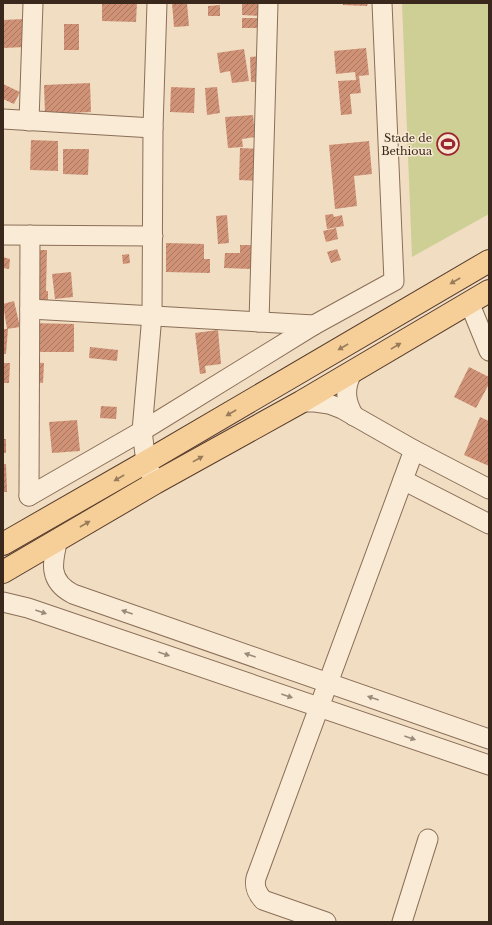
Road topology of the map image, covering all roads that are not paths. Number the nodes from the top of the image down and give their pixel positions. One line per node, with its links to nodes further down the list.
1 (33, 3): 6 (street)
2 (157, 3): 7 (street)
3 (268, 3): 16 (street)
4 (382, 3): 17 (street)
5 (3, 119): 6 (street)
6 (29, 121): 7 (street)
7 (153, 128): 10 (street)
8 (3, 235): 9 (street)
9 (30, 235): 10 (street); 14 (street)
10 (153, 236): 15 (street)
11 (489, 262): 24 (main road, one-way to 24)
12 (489, 291): 13 (main road)
13 (469, 302): 18 (street); 19 (main road, one-way to 13)
14 (30, 309): 15 (street); 22 (street)
15 (152, 315): 16 (street); 22 (street)
16 (259, 322): 17 (street)
17 (314, 324): 22 (street)
18 (489, 350)
19 (352, 373): 20 (main road); 21 (street)
20 (301, 402): 21 (street); 26 (main road, one-way to 20)
21 (354, 416): 23 (street)
22 (142, 431): 24 (street)
23 (414, 450): 25 (street); 27 (street)
24 (146, 462): 26 (street); 30 (main road, one-way to 30)
25 (402, 480): 28 (street); 33 (street)
26 (155, 483): 29 (main road, one-way to 26)
27 (489, 489)
28 (489, 524)
29 (58, 539): 31 (main road); 33 (street, one-way to 29)
30 (3, 544)
31 (3, 572)
32 (3, 602): 34 (street, one-way to 34)
33 (328, 682): 34 (street); 35 (street, one-way to 33)
34 (319, 707): 36 (street, one-way to 36); 38 (street)
35 (489, 739)
36 (489, 765)
37 (428, 839): 39 (street)
38 (326, 922)
39 (402, 922)

